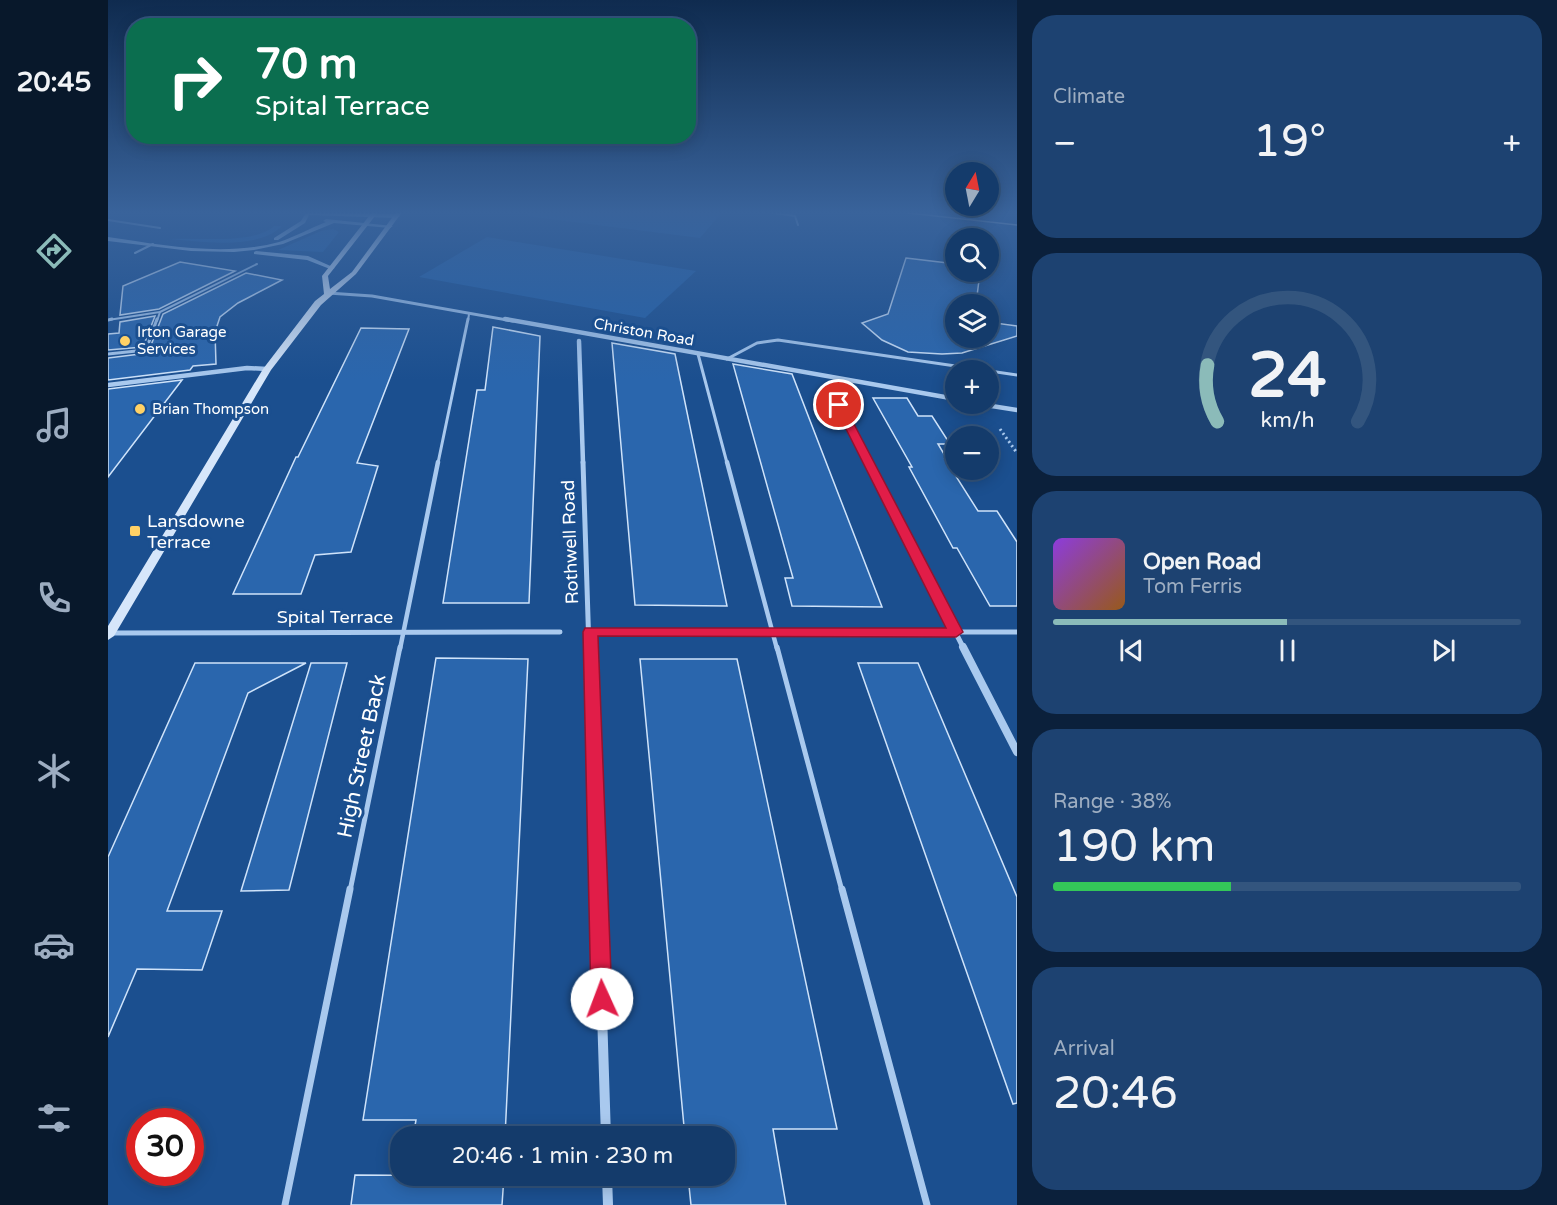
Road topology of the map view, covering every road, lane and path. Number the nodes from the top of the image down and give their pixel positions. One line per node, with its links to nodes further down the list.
1 (250, 267): 5 (lane)
2 (358, 267): 4 (main road)
3 (332, 268): 4 (main road)
4 (327, 293): 6 (street, Christon Road); 12 (main road)
5 (160, 312): 7 (lane); 9 (lane)
6 (469, 314): 10 (street, Christon Road); 21 (lane, High Street Back)
7 (108, 320)
8 (579, 341): 23 (street, Rothwell Road)
9 (108, 354)
10 (698, 354): 11 (street, Christon Road); 24 (lane)
11 (727, 359): 13 (lane); 16 (street, Christon Road)
12 (267, 369): 14 (street); 27 (main road)
13 (1017, 375)
14 (108, 385)
15 (829, 385): 25 (street)
16 (945, 397)
17 (999, 407): 18 (street)
18 (1017, 410)
19 (999, 427): 20 (path)
20 (1017, 453)
21 (405, 631): 22 (street, Spital Terrace); 27 (street, Spital Terrace); 31 (lane, High Street Back)
22 (560, 632)
23 (590, 632): 24 (street); 29 (street, Rothwell Road)
24 (772, 632): 25 (street); 33 (lane)
25 (956, 632): 26 (street); 28 (street)
26 (1017, 632)
27 (109, 634)
28 (1017, 752)
29 (606, 1126)
30 (607, 1186): 32 (street)
31 (285, 1205)
32 (608, 1205)
33 (927, 1205)

